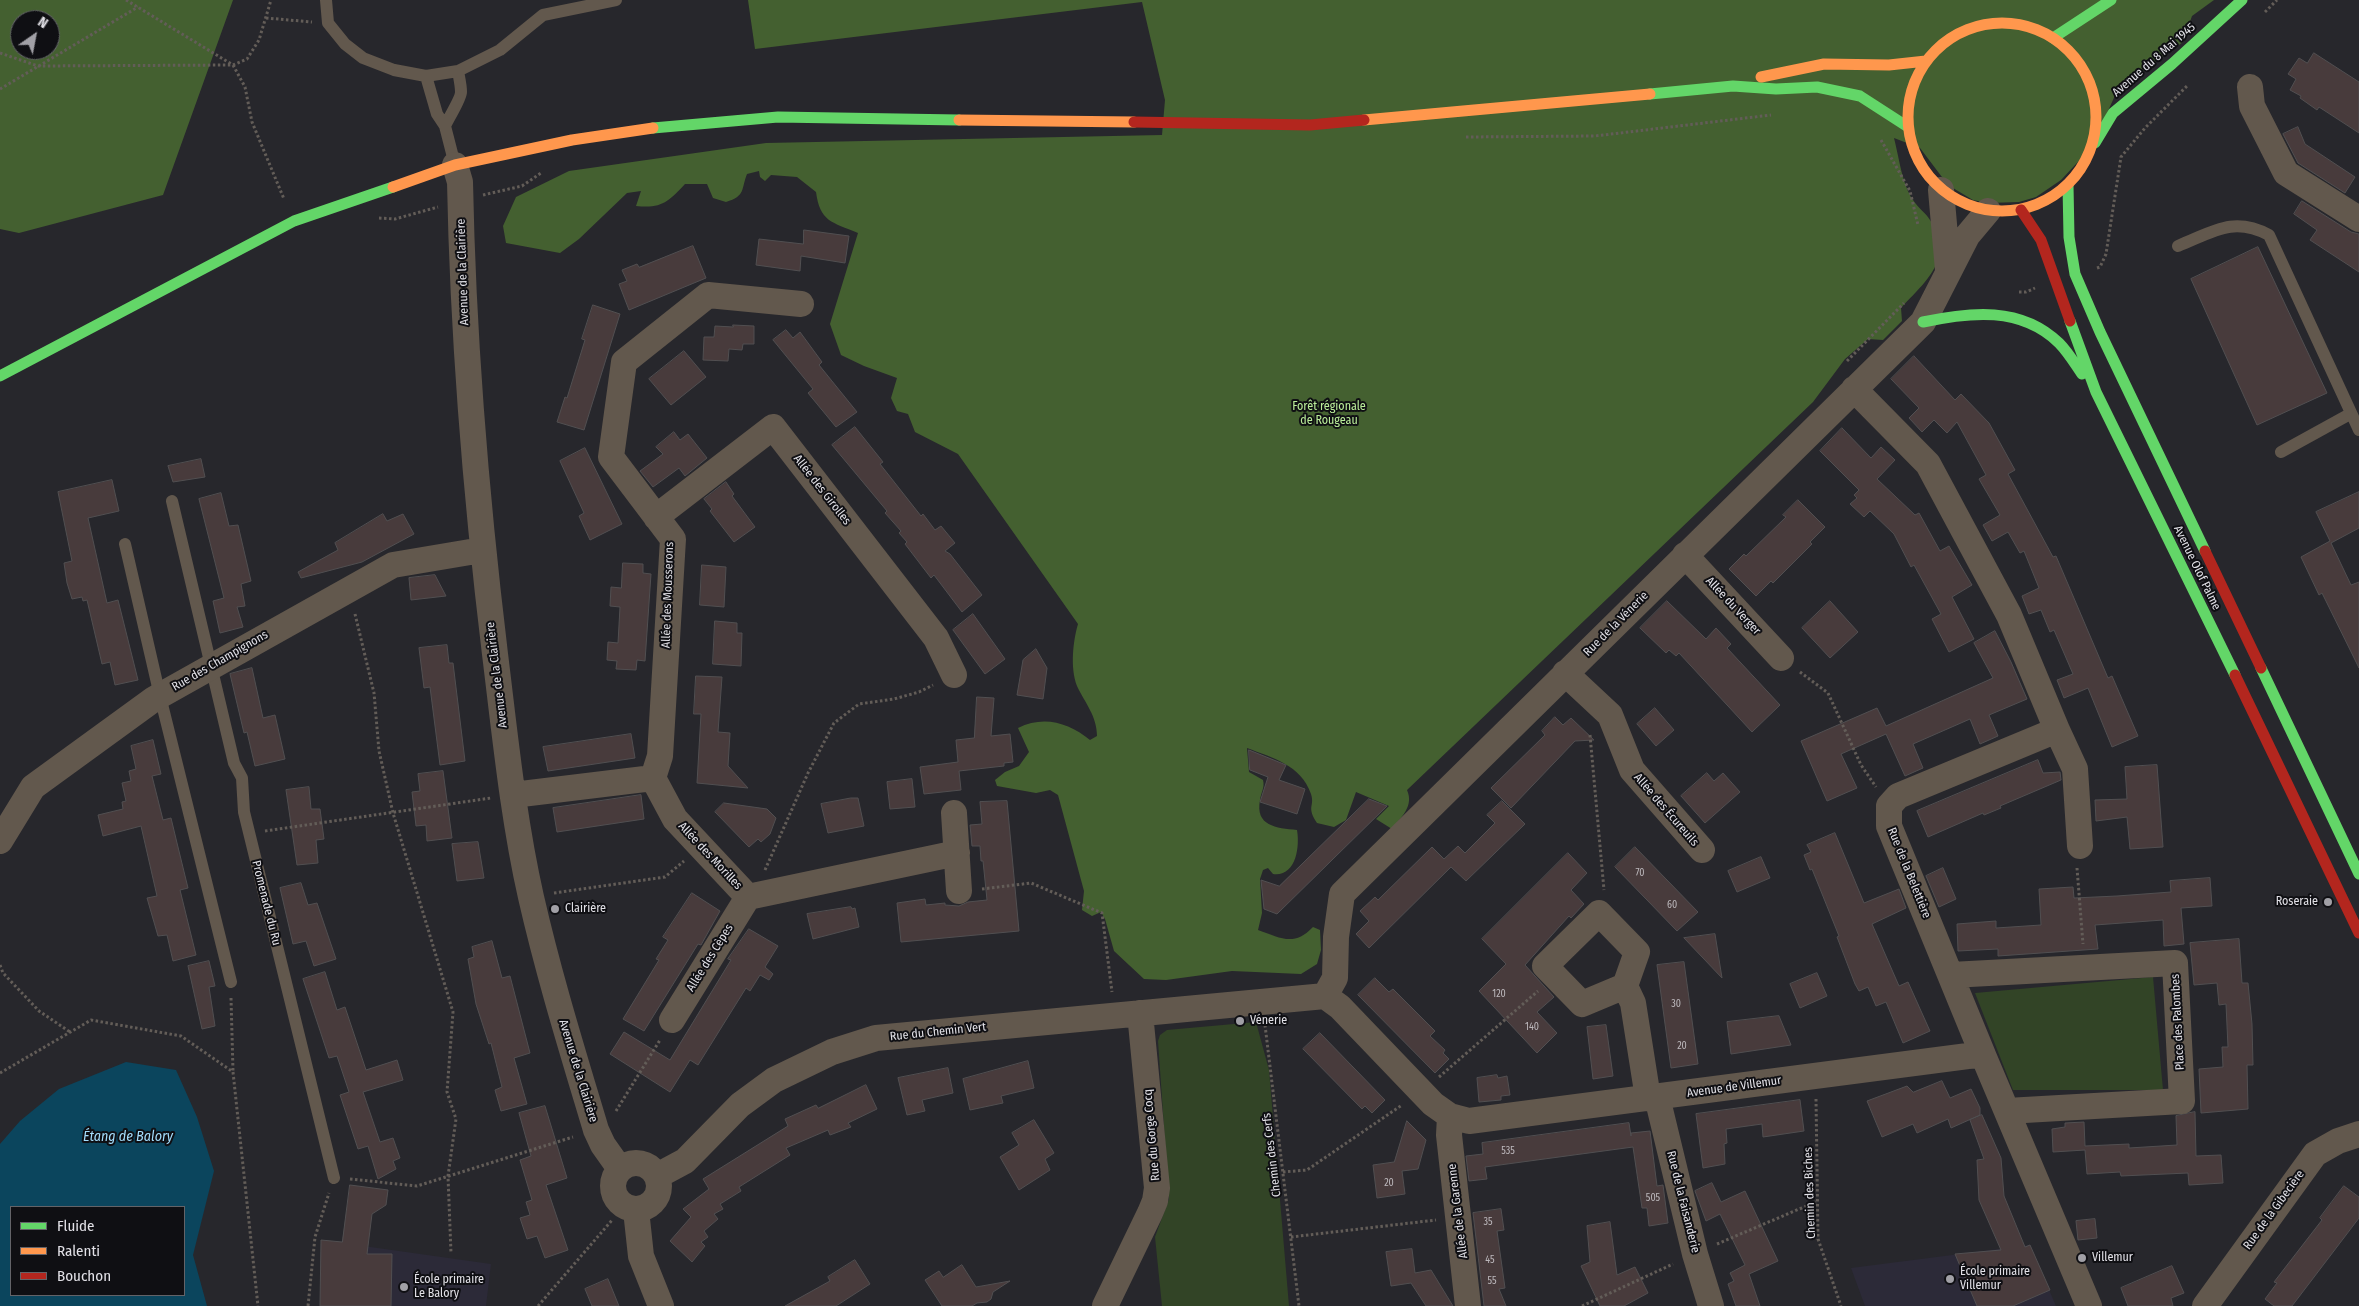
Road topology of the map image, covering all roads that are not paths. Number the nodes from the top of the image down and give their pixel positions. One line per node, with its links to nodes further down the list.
1 (326, 0): 8 (lane)
2 (616, 0): 7 (lane)
3 (2111, 0): 5 (main road)
4 (2242, 0): 13 (main road, Avenue du 8 Mai 1945)
5 (2053, 38): 6 (main road); 13 (main road)
6 (1926, 61): 9 (main road); 12 (main road)
7 (458, 71): 8 (lane); 11 (lane)
8 (426, 76): 11 (lane)
9 (1733, 86): 12 (main road); 14 (main road)
10 (2250, 86): 19 (street)
11 (445, 126): 14 (lane)
12 (1908, 127): 16 (main road)
13 (2092, 148): 15 (main road, Avenue du 8 Mai 1945)
14 (455, 165): 24 (main road); 33 (street, Avenue de la Clairière)
15 (2068, 185): 17 (main road, Avenue du 8 Mai 1945); 48 (main road, Avenue Olof Palme)
16 (1941, 190): 18 (main road, Avenue du 8 Mai 1945); 21 (street)
17 (2021, 210): 18 (main road, Avenue du 8 Mai 1945); 26 (main road, Avenue Olof Palme)
18 (1988, 211): 21 (street, Rue de la Vénerie)
19 (2359, 219)
20 (2178, 246): 27 (lane)
21 (1948, 270): 23 (street, Rue de la Vénerie)
22 (801, 304): 31 (street, Allée des Mousserons)
23 (1923, 322): 25 (street, Rue de la Vénerie); 26 (main road)
24 (0, 376)
25 (1854, 389): 34 (street, Rue de la Vénerie); 40 (street)
26 (2096, 392): 51 (main road, Avenue Olof Palme)
27 (2350, 414): 28 (lane); 29 (lane)
28 (2359, 430)
29 (2281, 452)
30 (172, 501): 36 (lane, Promenade du Ru)
31 (656, 517): 38 (street, Allée des Girolles); 41 (street, Allée des Mousserons)
32 (126, 544): 39 (lane)
33 (482, 550): 36 (street, Rue des Champignons); 42 (street, Avenue de la Clairière)
34 (1685, 555): 35 (street, Allée du Verger); 37 (street, Rue de la Vénerie)
35 (1781, 658)
36 (211, 666): 39 (street, Rue des Champignons); 65 (lane, Promenade du Ru)
37 (1565, 673): 46 (street, Allée des Écureuils); 55 (street, Rue de la Vénerie)
38 (954, 674)
39 (160, 696): 44 (street, Rue des Champignons); 53 (lane)
40 (2057, 730): 45 (street); 52 (street, Rue de la Belettière)
41 (653, 778): 42 (street); 50 (street, Allée des Morilles)
42 (513, 795): 63 (street, Avenue de la Clairière)
43 (954, 813): 47 (street)
44 (0, 841)
45 (2080, 846)
46 (1702, 850)
47 (957, 853): 49 (street); 50 (street, Allée des Morilles)
48 (2359, 874)
49 (959, 892)
50 (748, 897): 57 (street, Allée des Cèpes)
51 (2359, 933)
52 (1950, 975): 58 (street, Rue de la Belettière); 60 (street, Place des Palombes)
53 (231, 982)
54 (1625, 986): 54 (street); 59 (street, Rue de la Faisanderie)
55 (1325, 996): 56 (street, Rue du Chemin Vert); 61 (street, Avenue de Villemur)
56 (1140, 1013): 64 (street, Rue du Chemin Vert); 68 (street, Rue du Gorge Cocq)
57 (672, 1020)
58 (1983, 1055): 59 (street, Avenue de Villemur); 60 (street)
59 (1653, 1098): 61 (street, Avenue de Villemur); 70 (street, Rue de la Faisanderie)
60 (2007, 1111): 71 (street)
61 (1450, 1116): 69 (street, Allée de la Garenne)
62 (2359, 1134): 72 (street, Rue de la Gibecière)
63 (620, 1169): 64 (street); 66 (street)
64 (657, 1176): 66 (street)
65 (334, 1178)
66 (629, 1207): 67 (street)
67 (661, 1306)
68 (1105, 1306)
69 (1468, 1306)
70 (1711, 1306)
71 (2089, 1306)
72 (2205, 1306)

